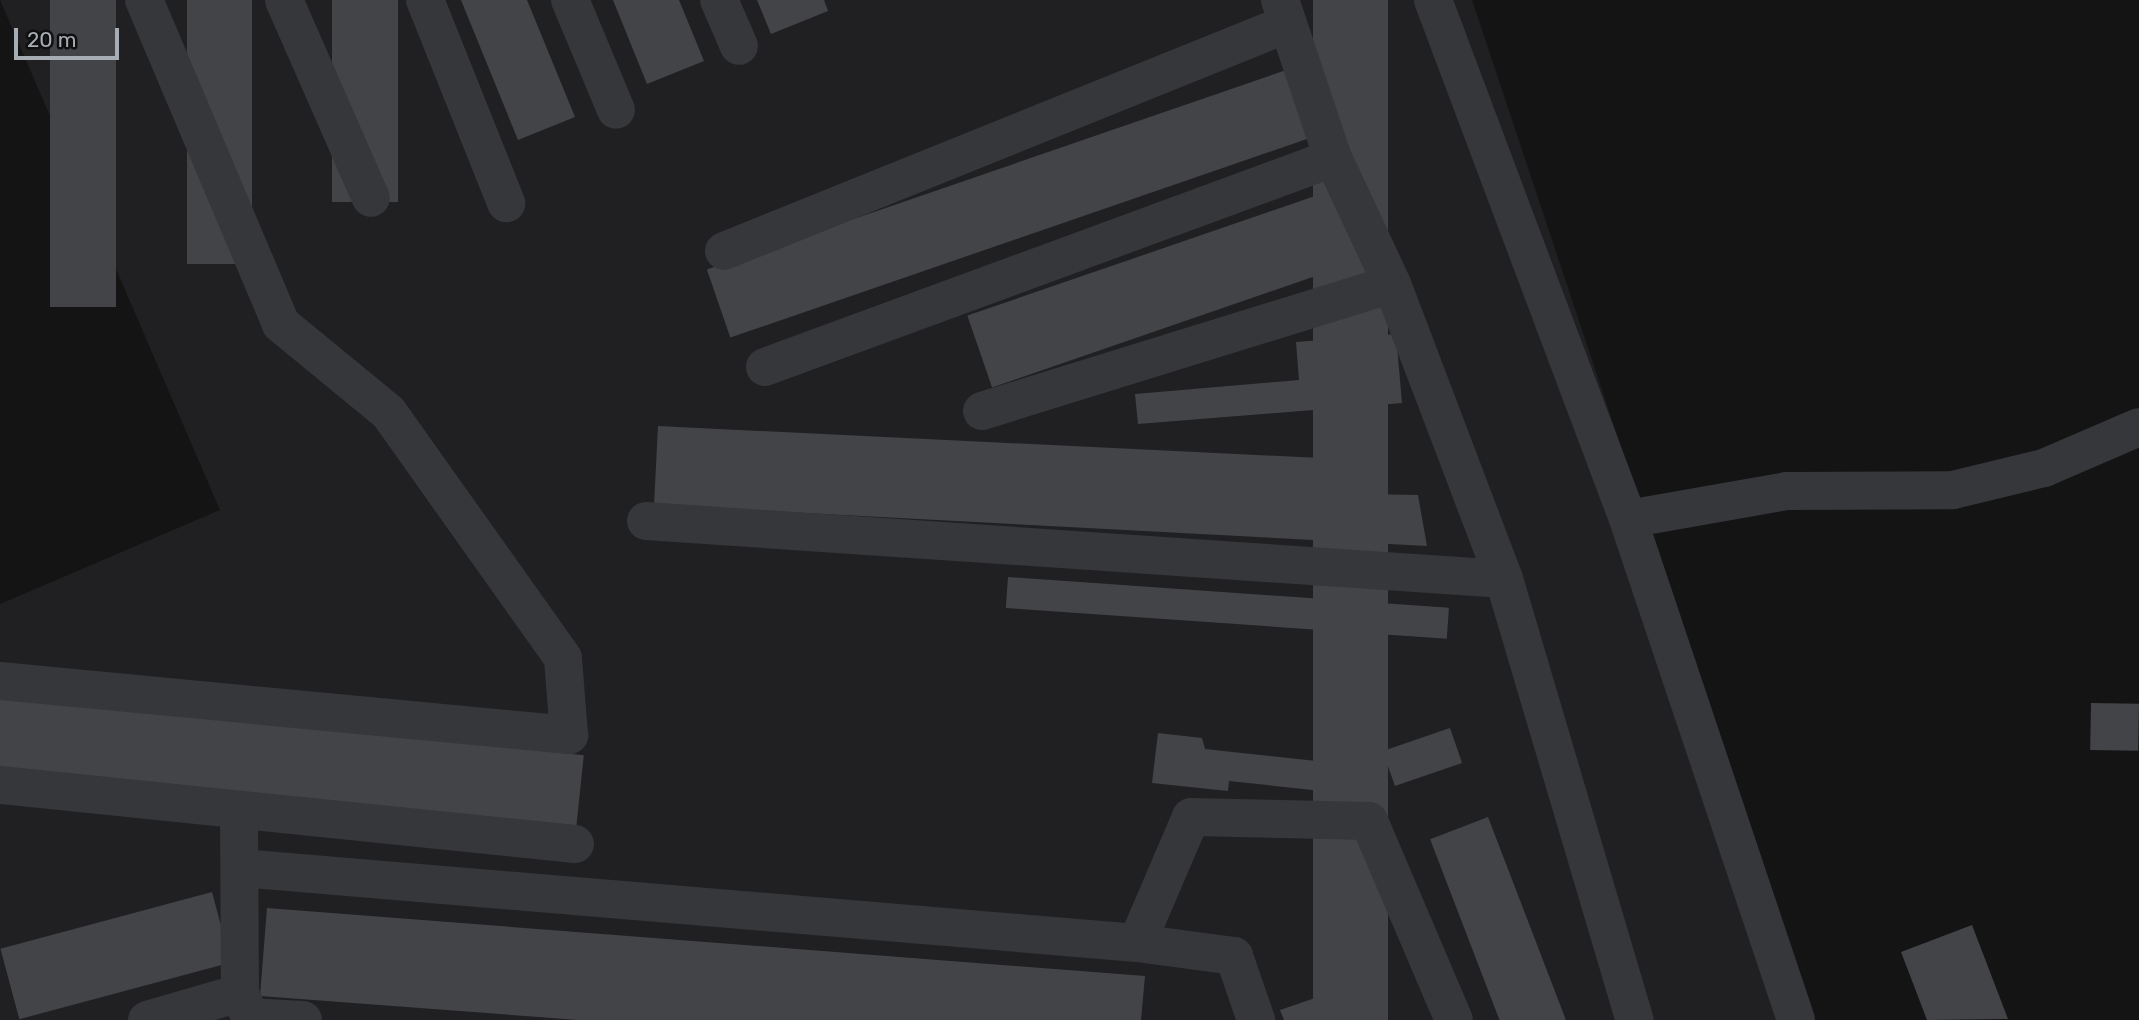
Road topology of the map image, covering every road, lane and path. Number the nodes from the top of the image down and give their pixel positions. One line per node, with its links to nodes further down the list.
1 (144, 0): 21 (lane)
2 (284, 0): 11 (lane)
3 (425, 0): 12 (lane)
4 (569, 0): 9 (lane)
5 (719, 0): 8 (lane)
6 (1433, 0): 18 (lane)
7 (1283, 12): 10 (lane); 13 (lane)
8 (739, 46)
9 (616, 110)
10 (1333, 158): 14 (lane); 15 (lane)
11 (371, 198)
12 (506, 203)
13 (724, 251)
14 (1392, 284): 16 (lane); 20 (lane)
15 (765, 367)
16 (982, 411)
17 (2139, 427): 18 (lane)
18 (1628, 519): 33 (lane)
19 (646, 521): 20 (lane)
20 (1504, 579): 32 (lane)
21 (0, 681)
22 (0, 785): 23 (lane)
23 (239, 810): 24 (lane); 25 (lane)
24 (575, 844)
25 (240, 869): 26 (lane); 27 (lane)
26 (1137, 943): 30 (lane); 31 (lane)
27 (247, 1010): 28 (lane); 29 (lane)
28 (147, 1020)
29 (303, 1020)
30 (1256, 1020)
31 (1454, 1020)
32 (1635, 1020)
33 (1796, 1020)

